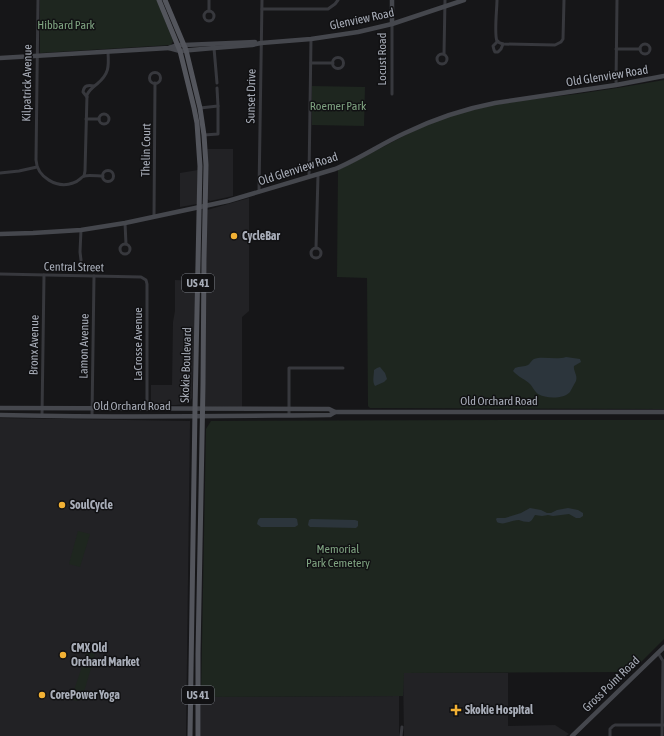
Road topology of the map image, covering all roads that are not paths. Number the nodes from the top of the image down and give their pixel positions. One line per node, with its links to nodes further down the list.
1 (38, 0): 30 (street, Kilpatrick Avenue)
2 (159, 0): 21 (main road, Skokie Boulevard / US 41)
3 (165, 0): 23 (main road, Skokie Boulevard / US 41)
4 (209, 0): 15 (street)
5 (262, 0): 14 (street, Sunset Drive)
6 (338, 0): 14 (street)
7 (392, 0): 16 (main road, Locust Road)
8 (445, 0): 13 (street)
9 (464, 0): 13 (main road, Glenview Road)
10 (497, 0): 18 (street)
11 (564, 0): 20 (street)
12 (617, 0): 25 (street)
13 (445, 7): 16 (main road, Glenview Road); 29 (street)
14 (262, 9): 19 (street, Sunset Drive)
15 (209, 11)
16 (392, 24): 17 (main road, Glenview Road); 40 (street, Locust Road)
17 (310, 39): 19 (main road, Glenview Road); 32 (street)
18 (498, 41): 20 (street); 20 (street)
19 (261, 43): 23 (main road, Glenview Road); 24 (main road, Glenview Road); 53 (street, Sunset Drive)
20 (503, 44)
21 (178, 45): 22 (main road, Glenview Road); 23 (main road, Glenview Road); 27 (main road, Skokie Boulevard / US 41)
22 (169, 48): 27 (main road, Glenview Road); 28 (main road, Glenview Road)
23 (185, 48): 24 (main road, Glenview Road); 27 (main road, Glenview Road); 43 (main road, Skokie Boulevard / US 41)
24 (214, 48): 36 (street)
25 (616, 49): 26 (street); 37 (street)
26 (640, 49)
27 (180, 51): 43 (main road, Skokie Boulevard / US 41)
28 (108, 52): 30 (main road, Glenview Road); 38 (street)
29 (444, 54)
30 (37, 56): 31 (main road, Glenview Road); 47 (street, Kilpatrick Avenue)
31 (0, 58)
32 (310, 63): 33 (street); 52 (street)
33 (333, 63)
34 (664, 76): 37 (main road, Old Glenview Road)
35 (155, 83): 55 (street, Thelin Court)
36 (217, 83)
37 (616, 85): 49 (main road, Old Glenview Road)
38 (94, 86): 41 (street); 41 (street)
39 (217, 88): 42 (street)
40 (392, 94)
41 (87, 97): 44 (street)
42 (218, 106): 43 (street); 46 (street)
43 (197, 108): 46 (main road, Skokie Boulevard / US 41); 54 (main road, Skokie Boulevard / US 41)
44 (86, 119): 45 (street); 50 (street)
45 (99, 119)
46 (204, 135): 54 (main road, Skokie Boulevard / US 41)
47 (37, 167): 48 (street); 50 (street)
48 (0, 173)
49 (318, 175): 52 (main road, Old Glenview Road); 60 (street)
50 (84, 176): 51 (street)
51 (102, 176)
52 (309, 177): 53 (main road, Old Glenview Road)
53 (259, 192): 54 (main road, Old Glenview Road)
54 (202, 207): 55 (main road, Old Glenview Road); 71 (main road, Skokie Boulevard / US 41); 72 (main road, Skokie Boulevard / US 41)
55 (154, 217): 56 (main road, Old Glenview Road)
56 (125, 223): 57 (main road, Old Glenview Road); 59 (street)
57 (81, 230): 58 (main road, Old Glenview Road); 61 (street)
58 (0, 234)
59 (126, 244)
60 (316, 248)
61 (82, 260)
62 (0, 274): 63 (street, Central Street)
63 (44, 275): 64 (street, Central Street); 68 (street, Bronx Avenue)
64 (94, 276): 65 (street, Central Street); 69 (street, Lamon Avenue)
65 (146, 280): 70 (street, LaCrosse Avenue)
66 (343, 368): 73 (street)
67 (0, 408): 68 (main road, Old Orchard Road)
68 (42, 408): 69 (main road, Old Orchard Road); 78 (street, Bronx Avenue)
69 (92, 409): 70 (main road, Old Orchard Road); 79 (street, Lamon Avenue)
70 (147, 409): 71 (main road, Old Orchard Road)
71 (194, 409): 72 (main road, Old Orchard Road); 80 (main road, Skokie Boulevard / US 41)
72 (203, 409): 73 (main road, Old Orchard Road); 81 (main road, Skokie Boulevard / US 41)
73 (289, 409): 74 (main road, Old Orchard Road); 77 (street)
74 (335, 412): 75 (main road, Old Orchard Road); 77 (main road, Old Orchard Road)
75 (664, 412)
76 (0, 415): 78 (main road, Old Orchard Road)
77 (289, 415): 81 (main road, Old Orchard Road)
78 (42, 416): 79 (main road, Old Orchard Road)
79 (92, 416): 80 (main road, Old Orchard Road)
80 (194, 416): 81 (main road, Old Orchard Road); 86 (main road, Skokie Boulevard / US 41)
81 (203, 416): 87 (main road, Skokie Boulevard / US 41)
82 (664, 647): 83 (main road, Gross Point Road)
83 (658, 653): 84 (street); 89 (main road, Gross Point Road)
84 (663, 725): 90 (street); 91 (street)
85 (402, 727): 88 (street)
86 (190, 736)
87 (198, 736)
88 (402, 736)
89 (572, 736)
90 (610, 736)
91 (662, 736)

